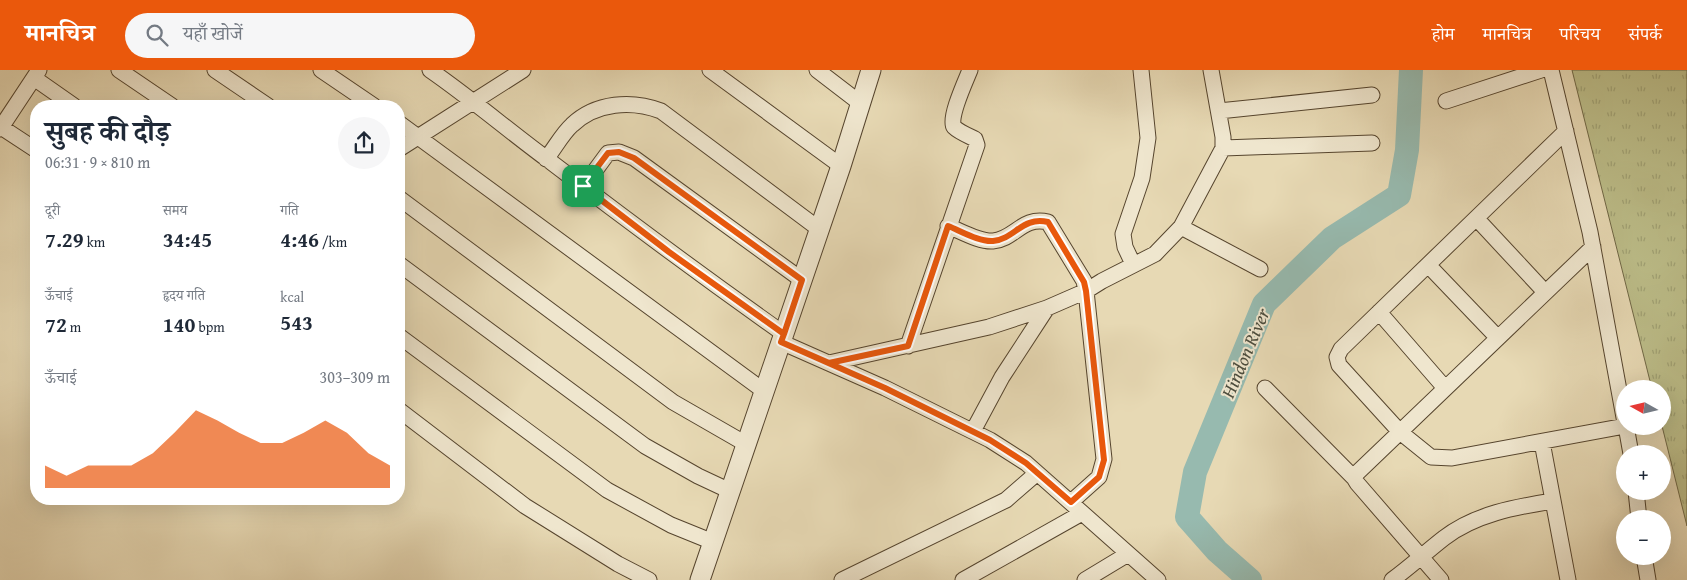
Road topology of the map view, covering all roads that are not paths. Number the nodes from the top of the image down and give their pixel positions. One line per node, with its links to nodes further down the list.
1 (119, 70): 17 (street)
2 (215, 70): 18 (street)
3 (321, 70): 19 (street)
4 (430, 70): 20 (street)
5 (523, 70): 20 (street)
6 (710, 70): 33 (street)
7 (817, 70): 22 (street)
8 (871, 70): 22 (street)
9 (970, 70): 37 (street)
10 (1141, 70): 41 (street)
11 (1211, 70): 23 (street)
12 (1541, 70): 21 (street)
13 (1551, 70): 26 (street)
14 (36, 74): 16 (street); 25 (street)
15 (1372, 94): 23 (street)
16 (67, 100)
17 (163, 100)
18 (259, 100)
19 (365, 100)
20 (475, 100): 27 (street); 32 (street)
21 (1446, 101)
22 (860, 103): 33 (street)
23 (1219, 111): 31 (street)
24 (405, 127): 27 (street)
25 (1, 128): 30 (street)
26 (1566, 132): 36 (street); 40 (street)
27 (419, 137): 29 (street); 58 (street)
28 (1372, 143): 31 (street)
29 (405, 145)
30 (30, 146)
31 (1223, 148): 38 (street)
32 (546, 159): 34 (street); 39 (street)
33 (841, 166): 39 (street)
34 (583, 186): 45 (street); 51 (street)
35 (405, 202): 64 (street)
36 (1477, 219): 42 (street); 47 (street)
37 (948, 226): 46 (street); 53 (street)
38 (1181, 227): 41 (street); 44 (street)
39 (820, 229): 45 (street)
40 (1592, 247): 47 (street); 55 (street)
41 (1133, 264): 46 (street)
42 (1429, 266): 49 (street); 50 (street)
43 (405, 268): 67 (street)
44 (1260, 269)
45 (802, 280): 51 (street)
46 (1086, 291): 48 (street); 69 (street)
47 (1545, 292): 50 (street)
48 (1047, 308): 53 (street); 61 (street)
49 (1379, 312): 57 (street); 62 (street)
50 (1497, 337): 57 (street)
51 (782, 338): 54 (street); 58 (street)
52 (405, 340): 70 (street)
53 (908, 346): 54 (street)
54 (829, 363): 61 (street)
55 (1617, 380)
56 (1265, 388): 66 (street)
57 (1445, 388): 62 (street)
58 (764, 391): 64 (street)
59 (405, 415): 74 (street)
60 (1616, 427): 63 (street)
61 (972, 432): 65 (street)
62 (1400, 432): 63 (street); 66 (street)
63 (1542, 442): 68 (street)
64 (746, 444): 67 (street)
65 (1037, 473): 69 (street); 76 (street)
66 (1354, 478): 72 (street)
67 (730, 491): 70 (street)
68 (1553, 501): 72 (street); 82 (street)
69 (1077, 508): 71 (street); 77 (street)
70 (713, 542): 75 (street)
71 (1128, 554): 78 (street); 79 (street)
72 (1421, 558): 80 (street); 81 (street)
73 (1646, 565): 83 (street)
74 (649, 580)
75 (700, 580)
76 (842, 580)
77 (963, 580)
78 (1085, 580)
79 (1158, 580)
80 (1392, 580)
81 (1440, 580)
82 (1565, 580)
83 (1648, 580)

